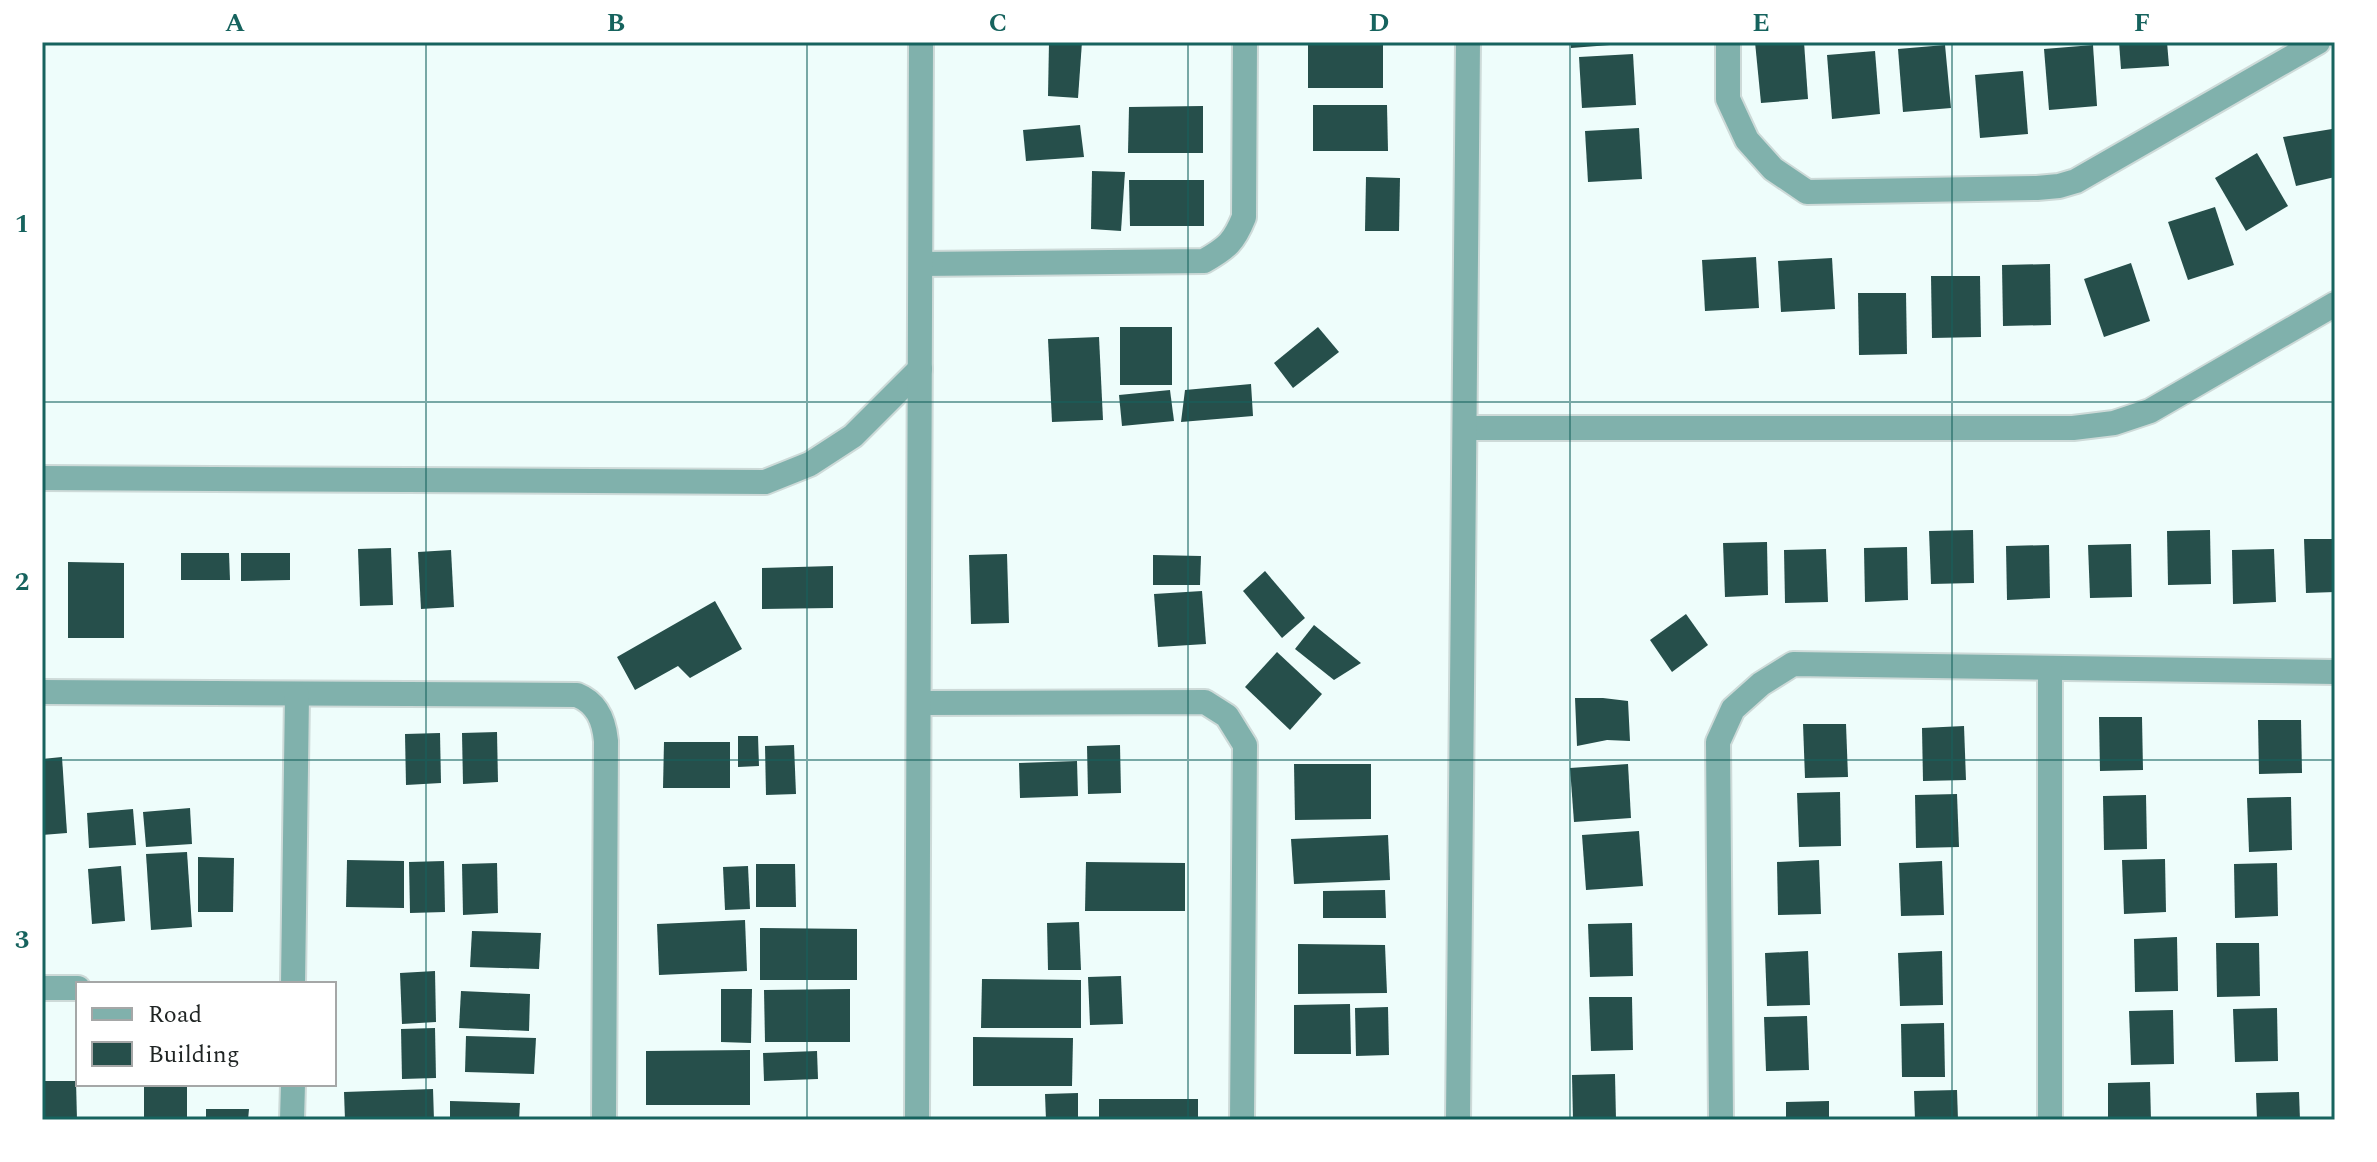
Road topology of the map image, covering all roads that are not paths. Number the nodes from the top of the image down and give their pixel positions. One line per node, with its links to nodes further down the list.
1 (921, 42): 6 (street)
2 (1245, 42): 6 (street)
3 (1468, 42): 9 (street)
4 (1728, 42): 5 (street)
5 (2318, 42)
6 (921, 264): 8 (street)
7 (2335, 304): 9 (street)
8 (920, 369): 10 (street); 15 (street)
9 (1466, 428): 24 (street)
10 (42, 478)
11 (2050, 669): 12 (street); 25 (street); 26 (street)
12 (2335, 672)
13 (42, 692): 14 (street)
14 (297, 695): 16 (street); 21 (street)
15 (919, 703): 22 (street); 23 (street)
16 (293, 982)
17 (42, 988): 18 (street)
18 (76, 988)
19 (293, 1086): 20 (street)
20 (292, 1120)
21 (604, 1120)
22 (917, 1120)
23 (1242, 1120)
24 (1458, 1120)
25 (1721, 1120)
26 (2050, 1120)

